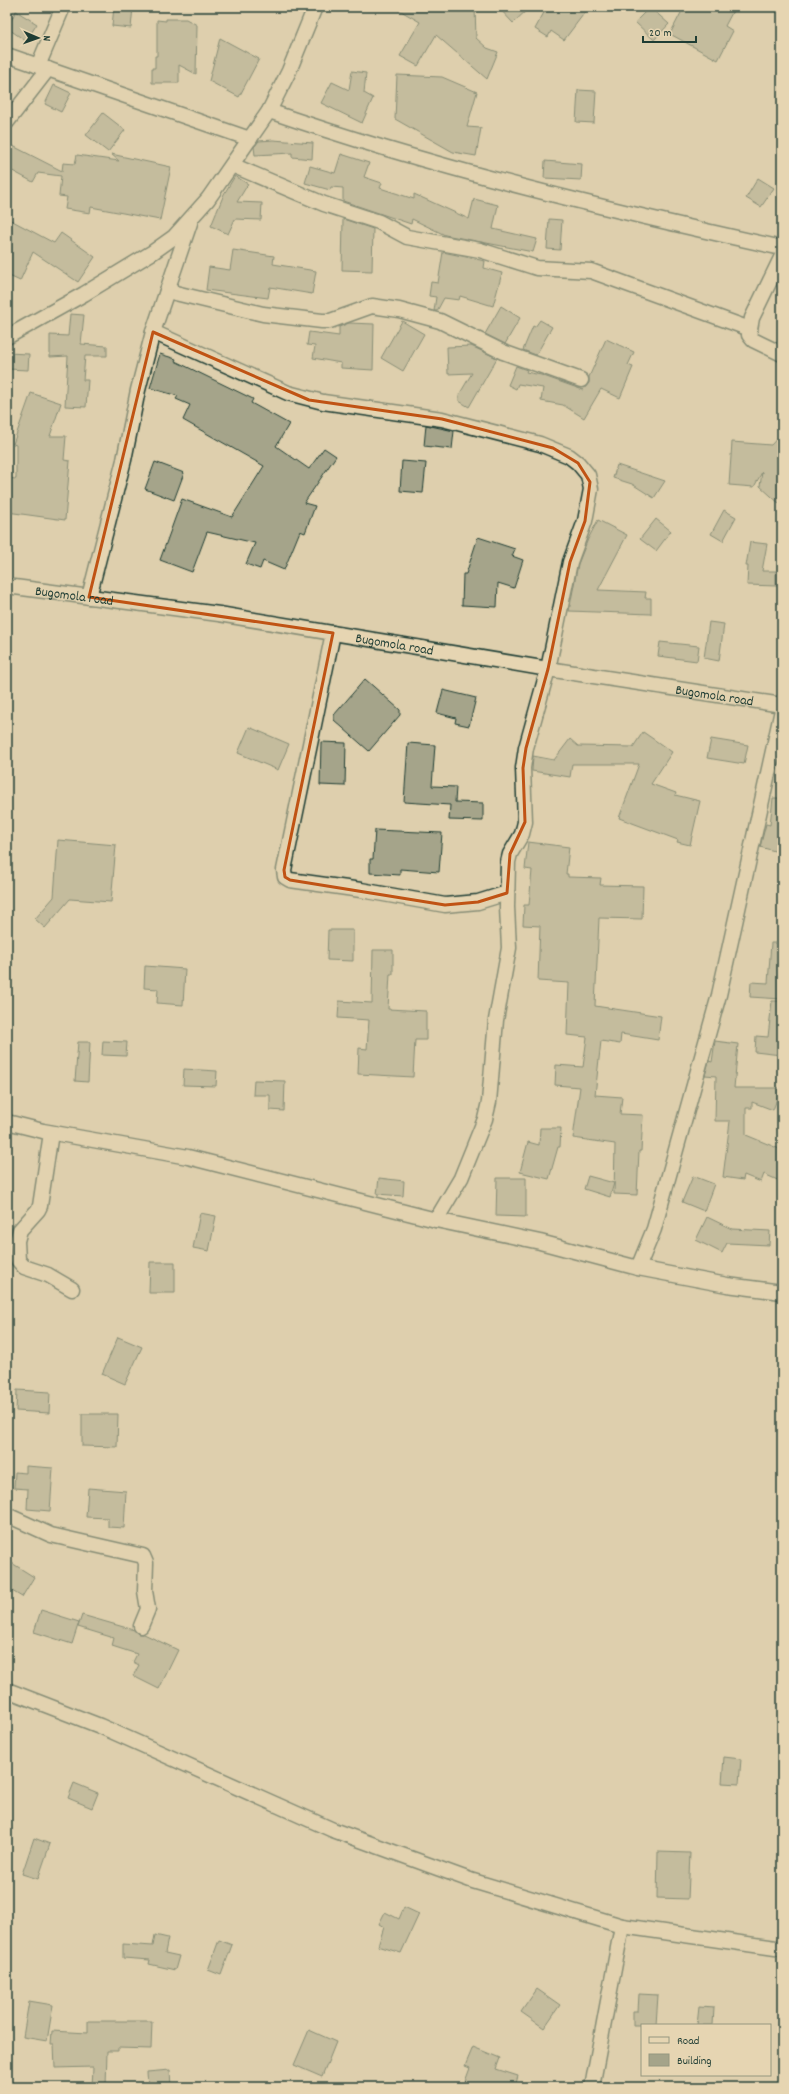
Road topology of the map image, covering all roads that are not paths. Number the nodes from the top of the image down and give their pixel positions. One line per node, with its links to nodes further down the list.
1 (63, 7): 4 (street)
2 (315, 7): 5 (street)
3 (7, 55): 4 (street)
4 (43, 67): 6 (street); 7 (street)
5 (270, 111): 7 (street); 10 (street)
6 (7, 122)
7 (250, 139): 8 (street)
8 (232, 165): 9 (street); 13 (street)
9 (192, 217): 12 (street); 15 (street)
10 (782, 248)
11 (782, 256): 13 (street)
12 (167, 291): 14 (street); 17 (street)
13 (750, 329): 16 (street)
14 (153, 332): 19 (street); 21 (street)
15 (7, 337)
16 (782, 354)
17 (581, 380)
18 (7, 586): 19 (street, Bugomola road)
19 (89, 597): 20 (street, Bugomola road)
20 (333, 633): 21 (street, Bugomola road); 24 (street)
21 (548, 669): 22 (street, Bugomola road); 24 (street)
22 (782, 705)
23 (782, 710): 28 (street)
24 (507, 893): 27 (street)
25 (7, 1122): 26 (street)
26 (51, 1133): 27 (street); 29 (street)
27 (436, 1220): 28 (street)
28 (638, 1268): 30 (street)
29 (72, 1289)
30 (782, 1292)
31 (7, 1515): 32 (street)
32 (141, 1626)
33 (7, 1690): 34 (street)
34 (622, 1926): 35 (street); 36 (street)
35 (782, 1949)
36 (592, 2087)

